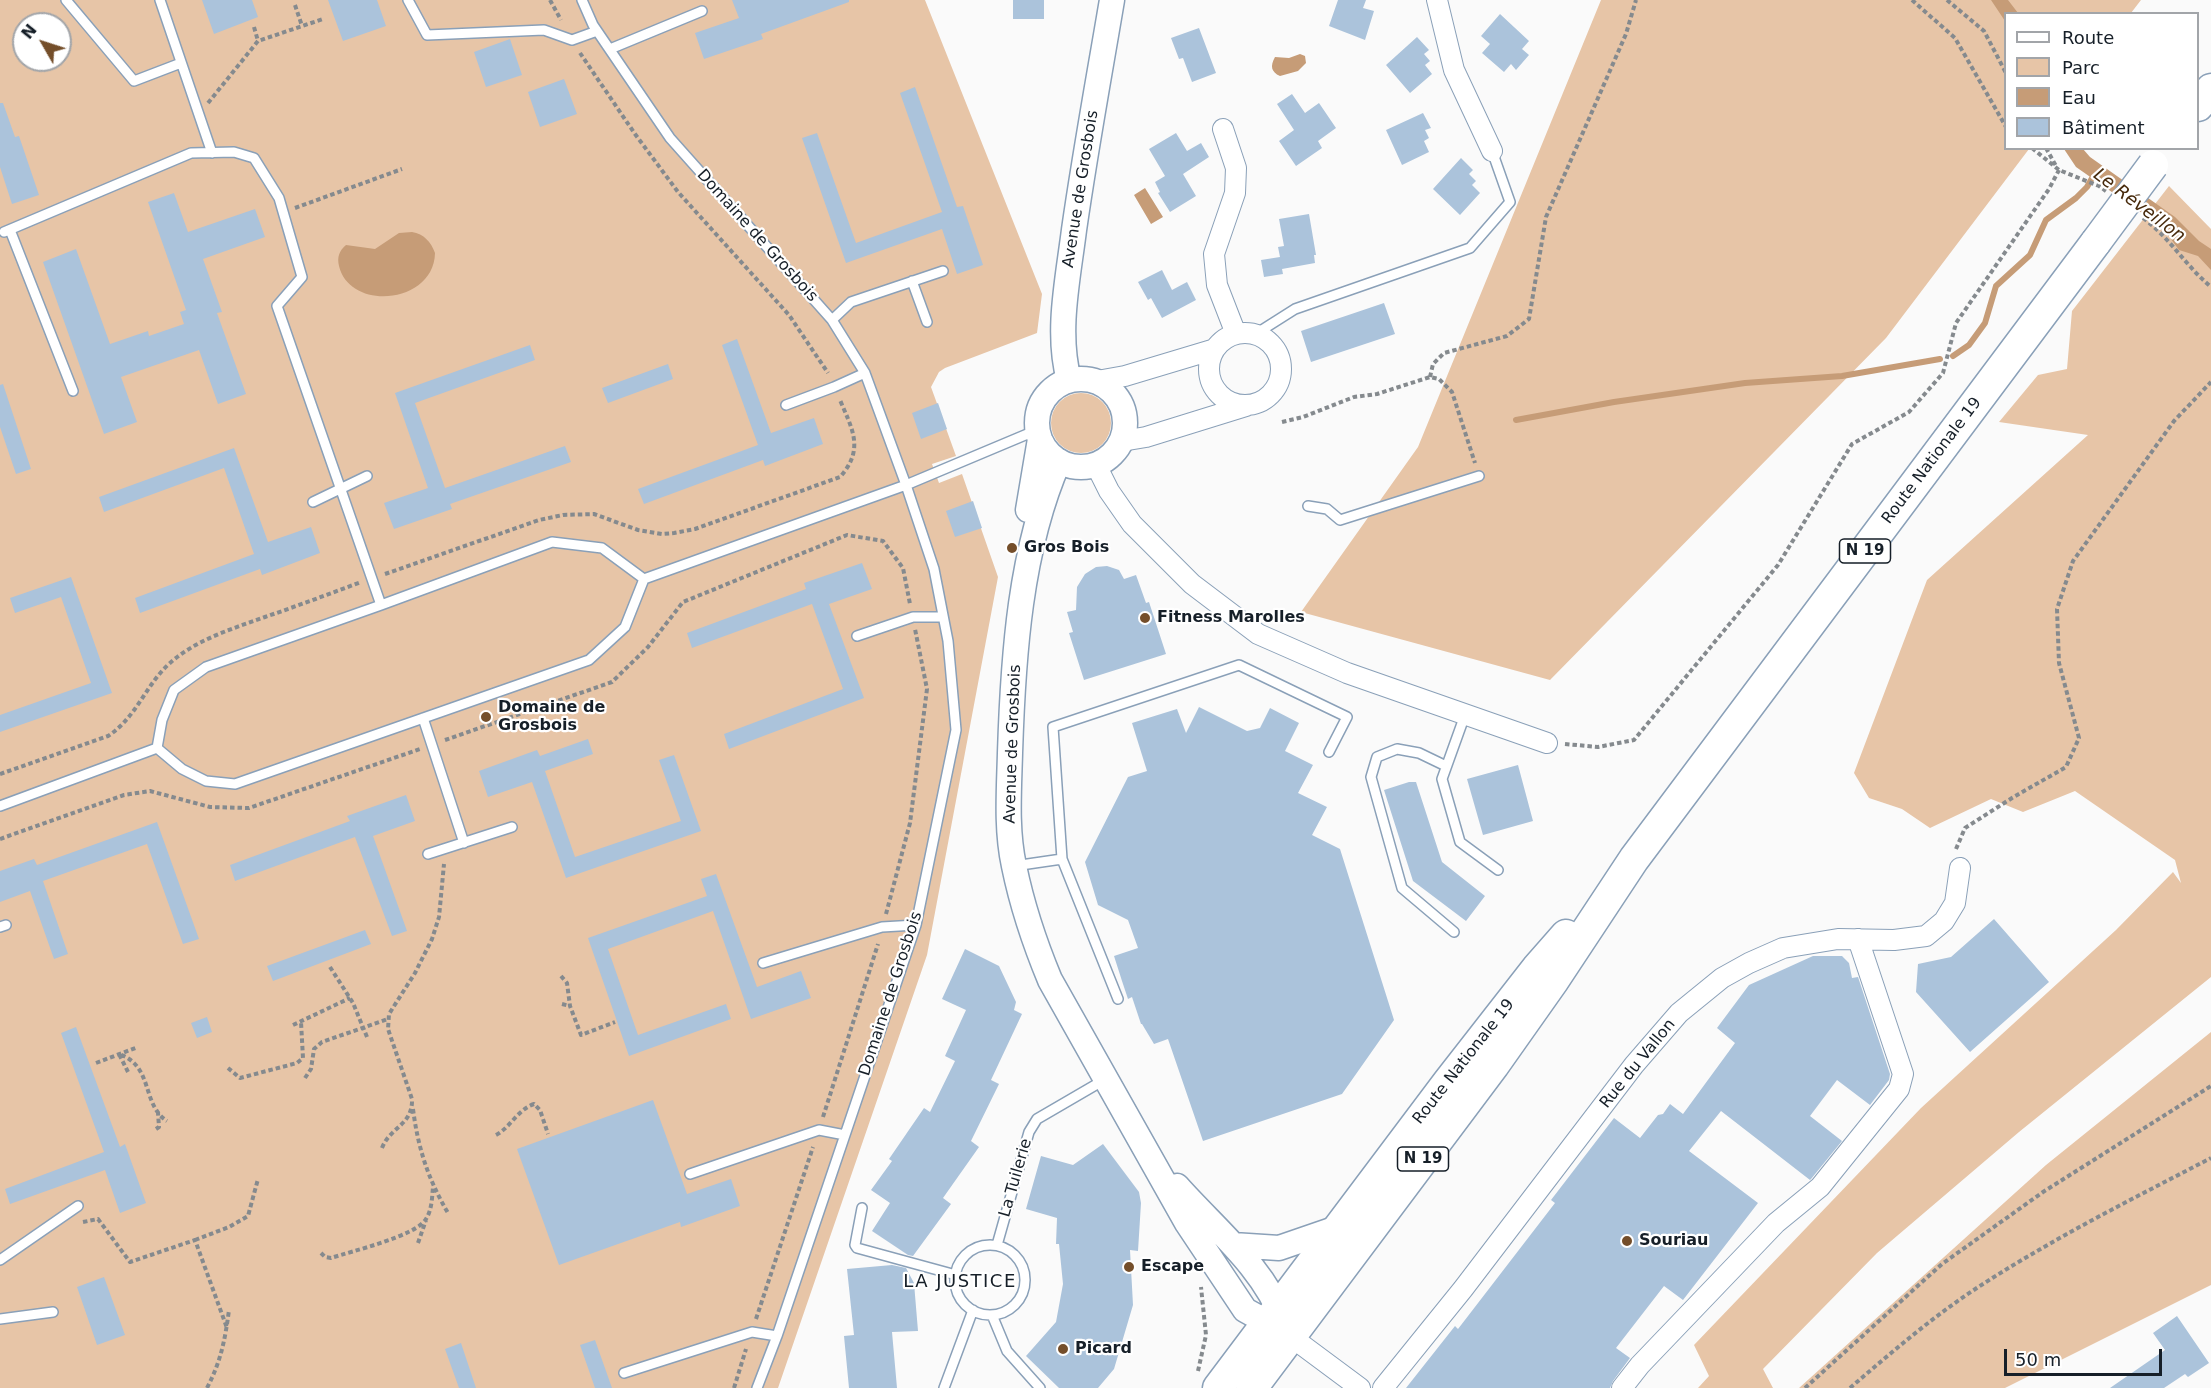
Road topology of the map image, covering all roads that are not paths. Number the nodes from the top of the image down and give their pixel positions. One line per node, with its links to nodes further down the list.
1 (66, 0): 10 (lane)
2 (160, 0): 10 (lane)
3 (408, 0): 8 (lane)
4 (582, 0): 8 (lane, Domaine de Grosbois)
5 (1112, 0): 25 (street, Avenue de Grosbois)
6 (1437, 0): 14 (street)
7 (702, 11): 9 (lane)
8 (597, 31): 9 (lane, Domaine de Grosbois)
9 (610, 50): 20 (lane, Domaine de Grosbois)
10 (181, 63): 15 (lane)
11 (2211, 89): 12 (main road)
12 (2199, 105)
13 (1223, 129): 22 (street)
14 (1492, 151): 22 (lane)
15 (212, 153): 17 (lane); 37 (lane)
16 (2159, 157): 56 (main road, Route Nationale 19 / N 19, bridge)
17 (3, 230): 27 (lane)
18 (943, 271): 19 (lane)
19 (912, 281): 20 (lane); 21 (lane)
20 (832, 320): 24 (lane, Domaine de Grosbois)
21 (927, 322)
22 (1245, 334): 23 (street); 28 (street)
23 (1215, 349): 26 (street); 28 (street)
24 (865, 373): 29 (lane); 36 (lane, Domaine de Grosbois)
25 (1069, 380): 26 (street); 30 (street)
26 (1097, 381): 31 (street)
27 (73, 391)
28 (1257, 403): 31 (street)
29 (786, 405)
30 (1039, 435): 32 (street); 36 (lane); 41 (street, Avenue de Grosbois)
31 (1122, 441): 33 (street)
32 (1059, 461): 33 (street); 41 (street, Avenue de Grosbois)
33 (1096, 465): 45 (street)
34 (367, 476): 37 (lane)
35 (1479, 476): 39 (lane)
36 (906, 485): 40 (lane); 43 (lane, Domaine de Grosbois)
37 (342, 489): 38 (lane); 42 (lane)
38 (312, 502)
39 (1308, 506)
40 (644, 579): 42 (lane); 46 (lane)
41 (1024, 586): 57 (street, Avenue de Grosbois)
42 (381, 605): 48 (lane)
43 (943, 617): 44 (lane); 60 (lane, Domaine de Grosbois)
44 (857, 636)
45 (1465, 715): 47 (street); 50 (lane)
46 (423, 718): 48 (lane); 53 (lane)
47 (1547, 743)
48 (157, 748): 51 (lane)
49 (1329, 752): 55 (lane)
50 (1446, 766): 59 (lane); 61 (lane)
51 (0, 806)
52 (512, 827): 53 (lane)
53 (464, 843): 54 (lane)
54 (428, 855)
55 (1062, 859): 57 (lane); 64 (lane)
56 (1634, 859): 71 (main road, Route Nationale 19 / N 19); 80 (main road, Route Nationale 19 / N 19)
57 (1014, 866): 65 (street, Avenue de Grosbois)
58 (1960, 868): 62 (street, Rue du Vallon)
59 (1498, 870)
60 (916, 925): 63 (lane); 66 (lane, Domaine de Grosbois)
61 (1454, 932)
62 (1858, 939): 89 (street, Rue du Vallon); 90 (street)
63 (763, 963)
64 (1118, 999)
65 (1105, 1079): 67 (street, Avenue de Grosbois); 72 (lane, La Tuilerie)
66 (845, 1135): 68 (lane); 81 (lane, Domaine de Grosbois)
67 (1151, 1157): 73 (street, Avenue de Grosbois); 80 (street, Avenue de Grosbois)
68 (690, 1174)
69 (75, 1208): 74 (lane)
70 (862, 1208): 75 (lane)
71 (1340, 1227): 73 (street); 80 (main road, Route Nationale 19 / N 19)
72 (997, 1245): 75 (lane); 78 (lane)
73 (1233, 1245): 80 (street, Avenue de Grosbois)
74 (0, 1260)
75 (956, 1275): 76 (lane)
76 (973, 1310): 78 (lane); 84 (lane)
77 (53, 1312): 79 (lane)
78 (992, 1315): 85 (lane)
79 (0, 1319)
80 (1266, 1324): 86 (main road, Route Nationale 19 / N 19); 87 (main road, Route Nationale 19 / N 19); 88 (street)
81 (777, 1336): 82 (lane); 83 (lane, Domaine de Grosbois)
82 (624, 1373)
83 (757, 1388)
84 (944, 1388)
85 (1040, 1388)
86 (1218, 1388)
87 (1252, 1388)
88 (1360, 1388)
89 (1383, 1388)
90 (1622, 1388)

